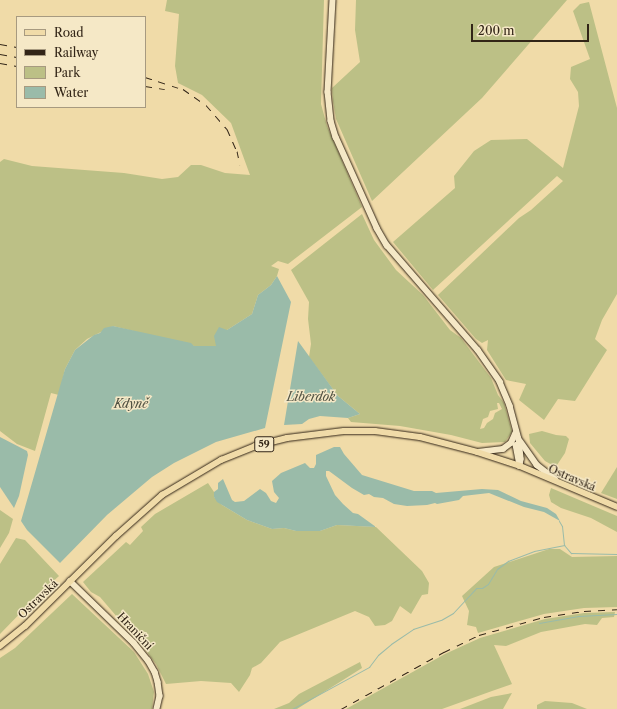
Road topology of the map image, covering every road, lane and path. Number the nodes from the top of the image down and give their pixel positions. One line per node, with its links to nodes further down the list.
1 (333, 0): 2 (street)
2 (517, 434): 3 (street); 4 (street); 5 (street)
3 (477, 452): 4 (main road, 59); 7 (main road, 59)
4 (520, 466): 5 (main road, Ostravská / 59)
5 (569, 487): 6 (main road, Ostravská / 59)
6 (617, 507)
7 (70, 581): 8 (main road, Ostravská / 59); 9 (street, Hraniční)
8 (0, 646)
9 (158, 709)

